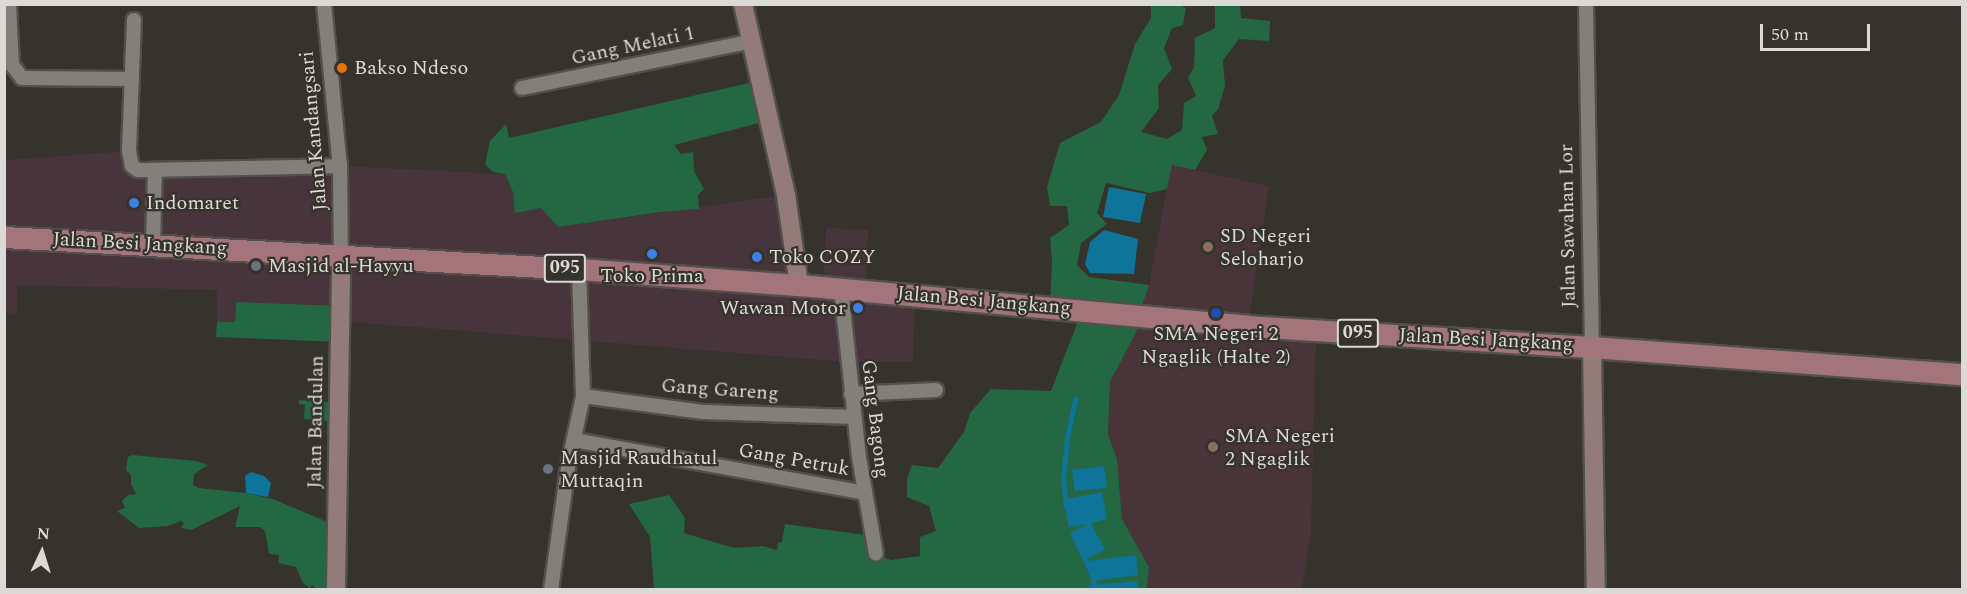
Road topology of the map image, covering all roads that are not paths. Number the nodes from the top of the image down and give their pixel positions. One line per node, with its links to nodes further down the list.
1 (9, 4): 7 (street)
2 (324, 4): 10 (street, Jalan Kandangsari)
3 (743, 4): 6 (street)
4 (1586, 4): 18 (street, Jalan Sawahan Lor)
5 (134, 20): 8 (street)
6 (752, 41): 9 (street, Gang Melati 1); 16 (street)
7 (8, 66): 8 (street)
8 (132, 79): 11 (street)
9 (522, 88)
10 (340, 166): 11 (street); 14 (street, Jalan Kandangsari)
11 (155, 170): 13 (street)
12 (4, 237): 13 (main road, Jalan Besi Jangkang / 095)
13 (153, 244): 14 (main road, Jalan Besi Jangkang / 095)
14 (341, 255): 15 (main road, Jalan Besi Jangkang / 095); 27 (street, Jalan Bandulan)
15 (579, 268): 16 (main road, Jalan Besi Jangkang / 095); 22 (street)
16 (799, 285): 17 (main road, Jalan Besi Jangkang / 095)
17 (841, 289): 18 (main road, Jalan Besi Jangkang / 095); 21 (street, Gang Bagong)
18 (1592, 347): 19 (main road, Jalan Besi Jangkang / 095); 29 (street, Jalan Sawahan Lor)
19 (1962, 374)
20 (936, 390): 21 (street)
21 (851, 394): 23 (street, Gang Bagong)
22 (583, 396): 23 (street, Gang Gareng); 24 (street)
23 (854, 417): 25 (street, Gang Bagong)
24 (574, 440): 25 (street, Gang Petruk); 28 (street)
25 (865, 493): 26 (street, Gang Bagong)
26 (876, 554)
27 (336, 590)
28 (551, 590)
29 (1596, 590)

